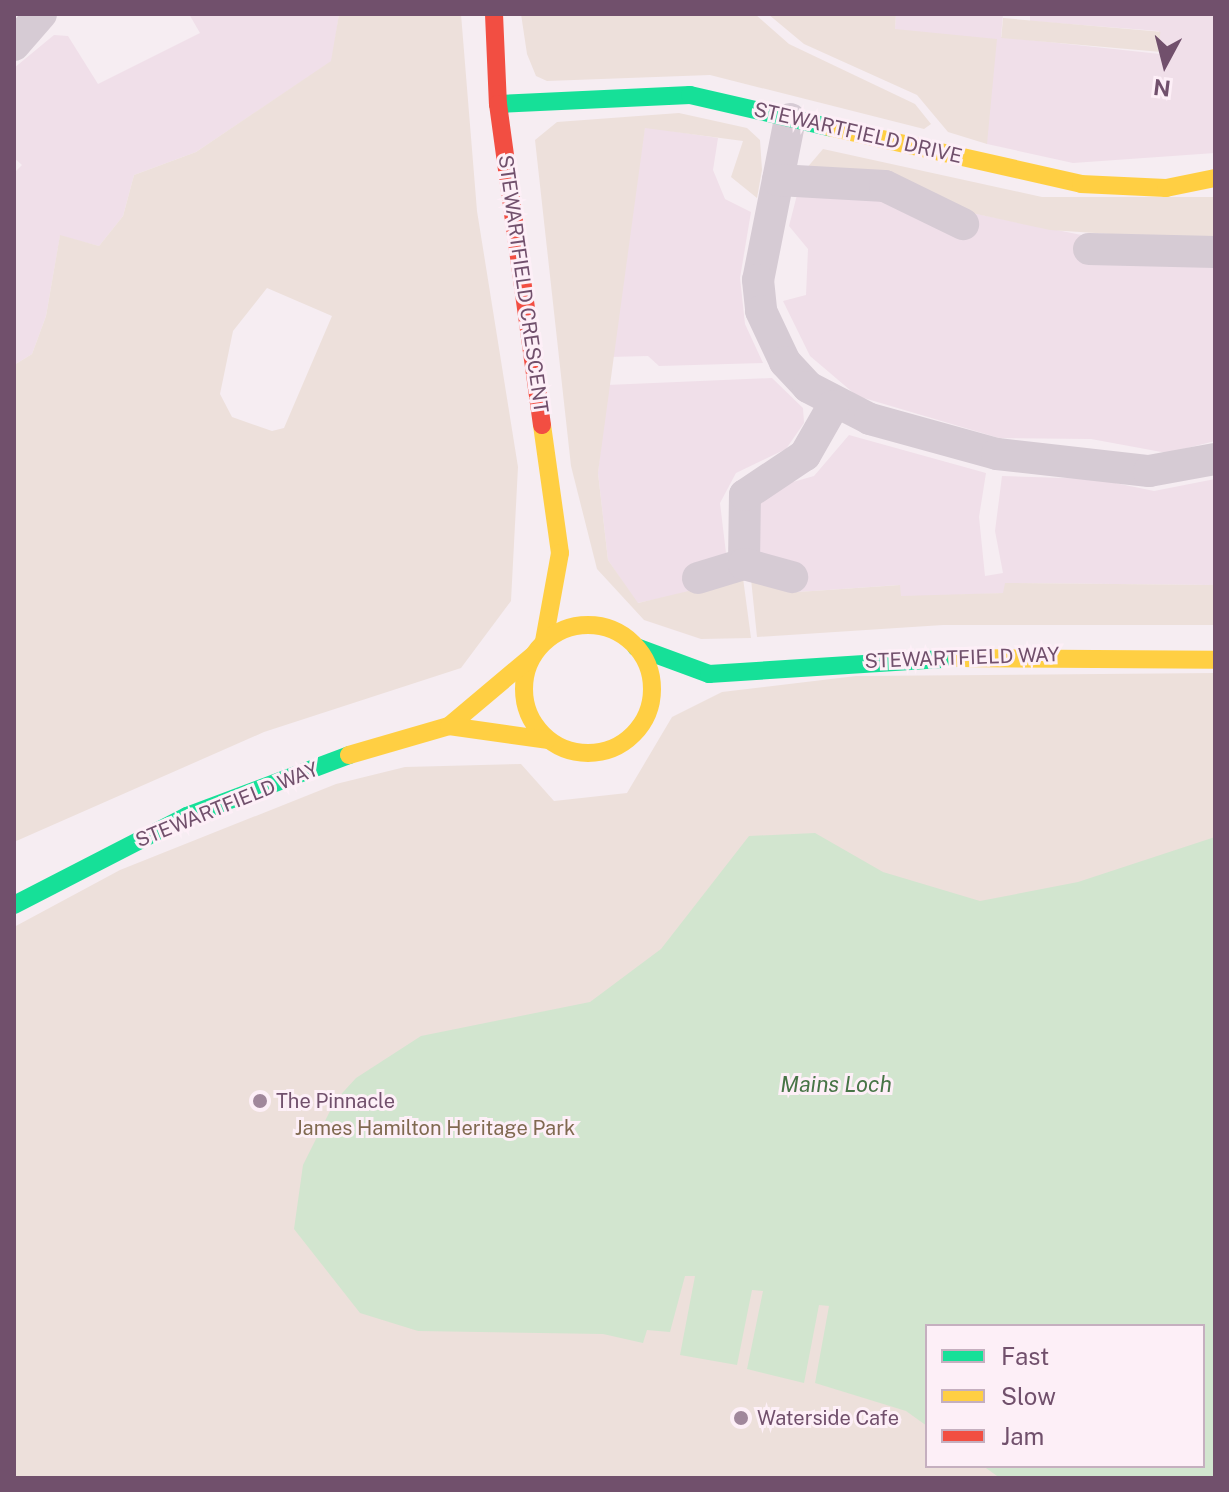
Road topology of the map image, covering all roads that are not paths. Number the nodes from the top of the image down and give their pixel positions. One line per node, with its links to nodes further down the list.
1 (41, 14): 3 (street)
2 (494, 14): 4 (street, STEWARTFIELD CRESCENT)
3 (14, 45)
4 (498, 104): 5 (street, STEWARTFIELD DRIVE); 13 (street, STEWARTFIELD CRESCENT)
5 (790, 119): 6 (street, STEWARTFIELD DRIVE); 7 (street)
6 (1215, 178)
7 (778, 180): 8 (street); 11 (street)
8 (963, 224)
9 (1089, 249): 10 (street)
10 (1215, 252)
11 (833, 406): 12 (street); 14 (street)
12 (1215, 459)
13 (560, 553): 17 (street, STEWARTFIELD CRESCENT); 21 (street, STEWARTFIELD CRESCENT)
14 (744, 564): 15 (street); 16 (street)
15 (792, 577)
16 (698, 578)
17 (577, 586)
18 (590, 606): 19 (street)
19 (604, 627): 20 (street); 21 (street)
20 (636, 647): 23 (street, STEWARTFIELD WAY); 24 (street)
21 (538, 649): 25 (street, STEWARTFIELD WAY); 26 (street)
22 (1215, 660): 23 (street, STEWARTFIELD WAY)
23 (709, 674): 24 (street, STEWARTFIELD WAY)
24 (647, 714): 26 (street)
25 (449, 726): 26 (street, STEWARTFIELD WAY); 27 (street, STEWARTFIELD WAY)
26 (547, 740)
27 (14, 905)

